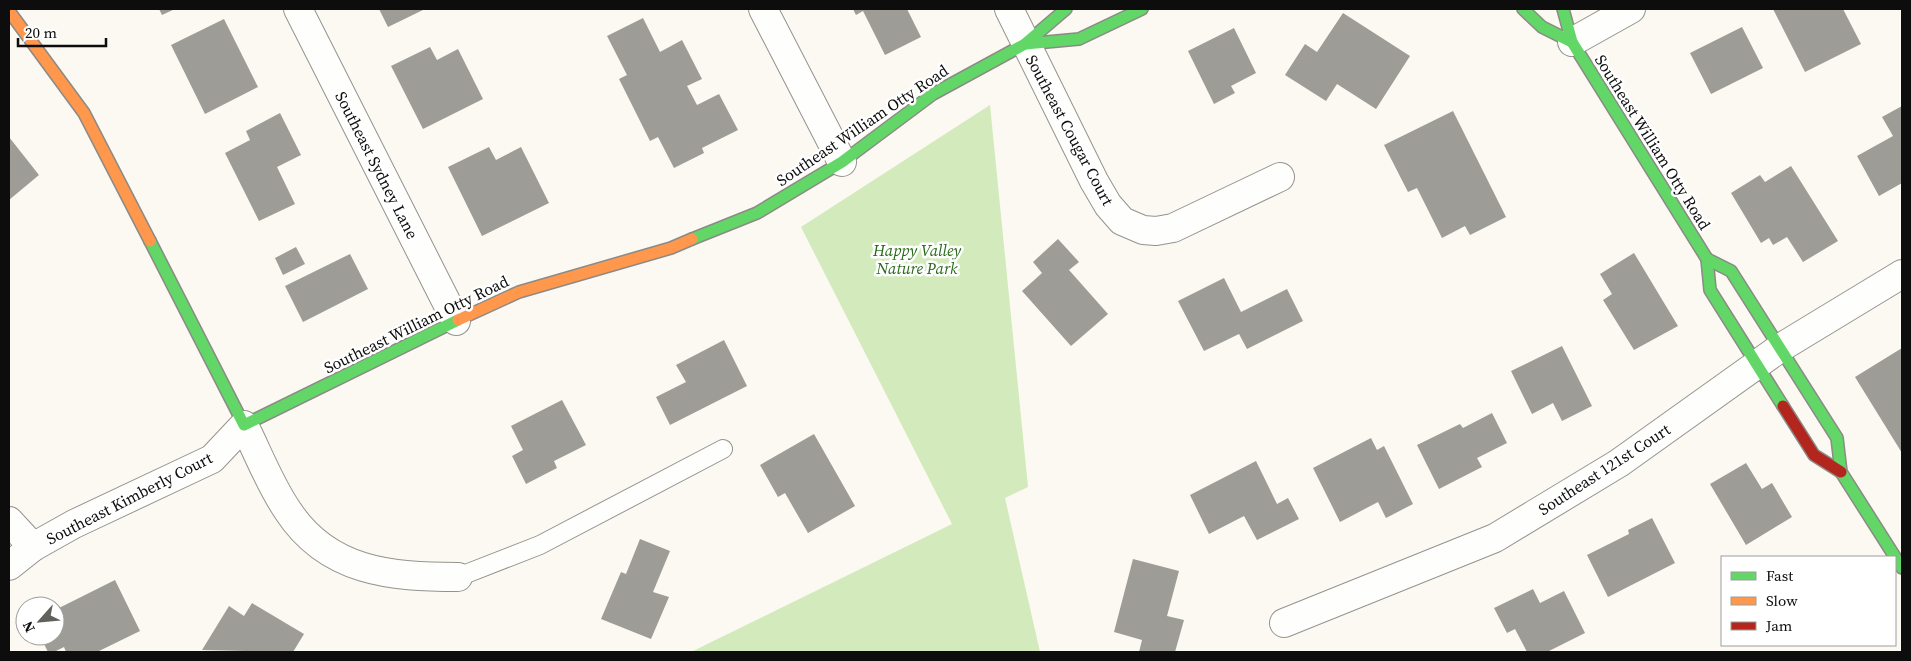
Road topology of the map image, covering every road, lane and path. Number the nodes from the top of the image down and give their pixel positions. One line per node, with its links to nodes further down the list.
1 (298, 9): 16 (street, Southeast Sydney Lane)
2 (763, 9): 12 (street)
3 (1009, 9): 11 (street, Southeast Cougar Court)
4 (1066, 9): 11 (street, Southeast William Otty Road)
5 (1142, 9): 11 (street, Southeast William Otty Road)
6 (1523, 9): 10 (street)
7 (1563, 9): 10 (street, Southeast William Otty Road)
8 (1631, 9): 10 (street)
9 (9, 11): 19 (street)
10 (1572, 42): 14 (street, Southeast William Otty Road)
11 (1025, 44): 12 (street, Southeast William Otty Road); 13 (street, Southeast Cougar Court)
12 (842, 162): 16 (street, Southeast William Otty Road)
13 (1280, 177)
14 (1706, 259): 17 (street, Southeast William Otty Road); 18 (street, Southeast William Otty Road)
15 (1902, 274): 17 (street, Southeast 121st Court)
16 (456, 321): 19 (street, Southeast William Otty Road)
17 (1780, 348): 18 (street, Southeast 121st Court); 21 (street, Southeast William Otty Road)
18 (1756, 364): 21 (street, Southeast William Otty Road); 27 (street, Southeast 121st Court)
19 (244, 425): 23 (street, Southeast Kimberly Court); 26 (street)
20 (723, 449): 26 (lane)
21 (1841, 472): 24 (street, Southeast William Otty Road)
22 (9, 521): 23 (street)
23 (32, 547): 25 (street, Southeast Kimberly Court)
24 (1894, 556)
25 (9, 566)
26 (458, 577)
27 (1284, 623)

